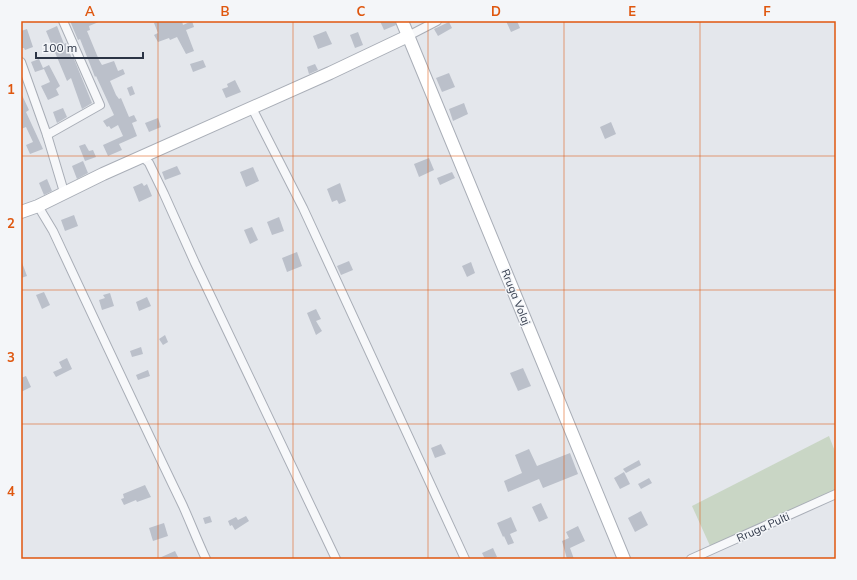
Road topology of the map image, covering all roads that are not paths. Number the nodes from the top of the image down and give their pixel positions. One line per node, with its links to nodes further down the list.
1 (63, 21): 7 (street)
2 (402, 21): 4 (street, Rruga Volaj)
3 (437, 21): 4 (street)
4 (408, 36): 6 (street); 16 (street, Rruga Volaj)
5 (21, 62): 7 (street)
6 (252, 108): 8 (street); 15 (street)
7 (47, 136): 9 (street)
8 (143, 157): 9 (street); 14 (street)
9 (64, 192): 10 (street)
10 (38, 206): 11 (street); 13 (street)
11 (21, 212)
12 (836, 494): 17 (street, Rruga Pulti)
13 (206, 559)
14 (336, 559)
15 (465, 559)
16 (624, 559)
17 (691, 559)

